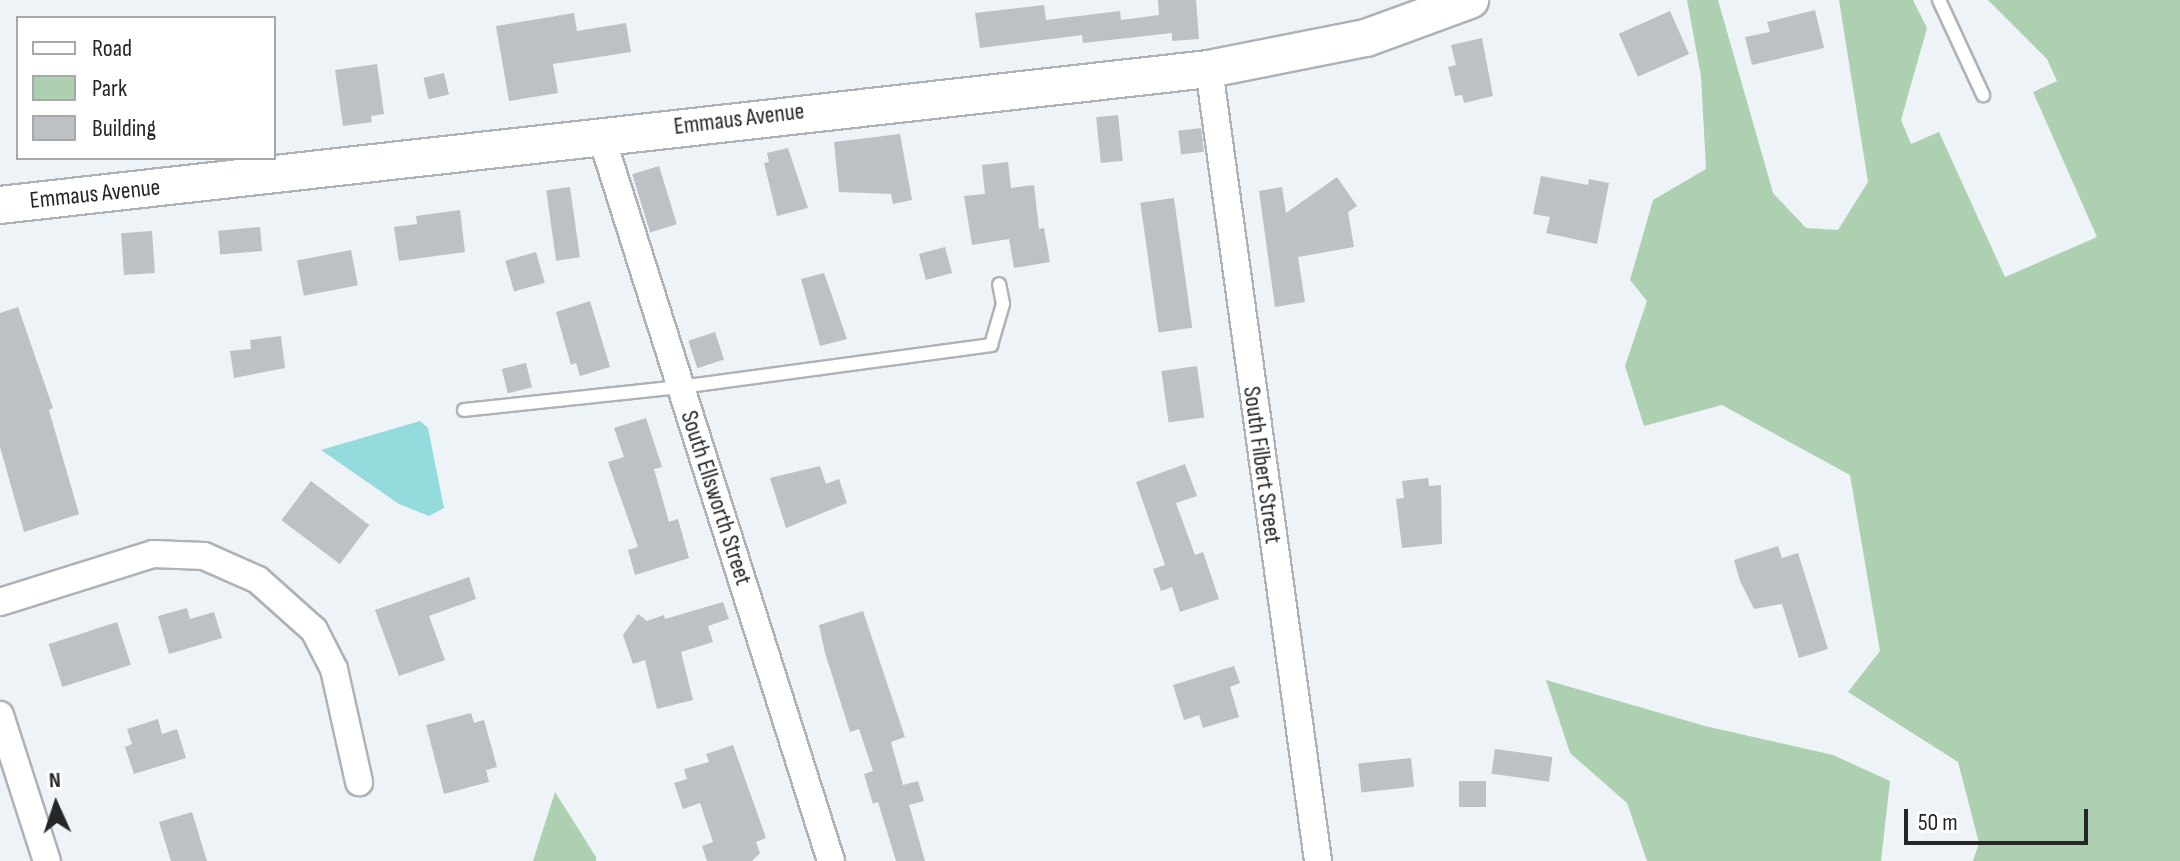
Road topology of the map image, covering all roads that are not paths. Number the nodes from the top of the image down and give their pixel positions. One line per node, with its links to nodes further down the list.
1 (1470, 0): 3 (main road, Emmaus Avenue)
2 (1939, 0): 4 (lane)
3 (1209, 69): 5 (main road, Emmaus Avenue); 15 (street, South Filbert Street)
4 (1983, 95)
5 (601, 135): 6 (main road, Emmaus Avenue); 8 (street, South Ellsworth Street)
6 (0, 205)
7 (999, 284): 8 (lane)
8 (681, 387): 9 (lane); 14 (street, South Ellsworth Street)
9 (464, 410)
10 (0, 602): 12 (street)
11 (0, 715): 13 (street)
12 (359, 782)
13 (47, 861)
14 (831, 861)
15 (1318, 861)

